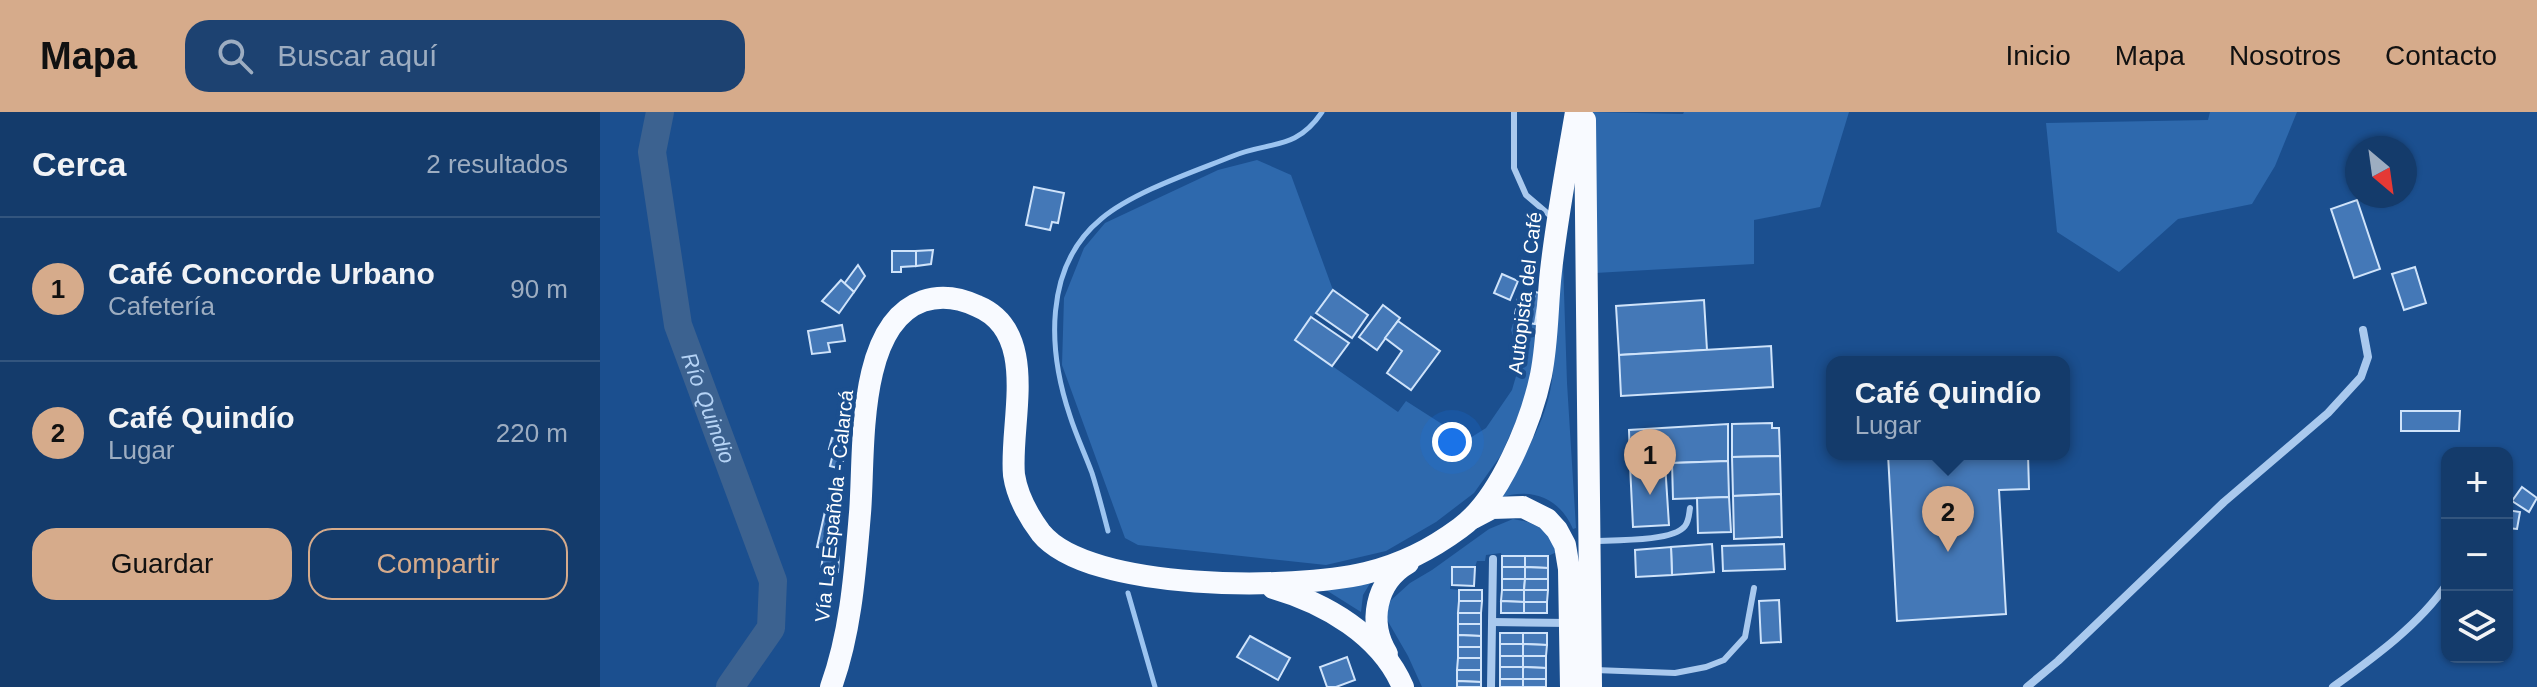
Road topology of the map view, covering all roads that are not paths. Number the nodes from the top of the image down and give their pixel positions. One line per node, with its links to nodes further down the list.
1 (1514, 112): 4 (lane)
2 (1576, 112): 4 (highway, Autopista del Café)
3 (1585, 112): 8 (highway)
4 (1557, 221): 7 (highway, Autopista del Café)
5 (2363, 330): 22 (street)
6 (1690, 508): 8 (lane)
7 (1463, 526): 9 (highway, Autopista del Café); 15 (highway)
8 (1589, 541): 17 (highway)
9 (1419, 556): 11 (highway, Autopista del Café); 16 (highway)
10 (1493, 559): 14 (street)
11 (1252, 582): 16 (highway); 18 (highway, Vía La Española - Calarcá)
12 (1754, 588): 17 (lane)
13 (2442, 591): 23 (street)
14 (1492, 622): 15 (street); 20 (street)
15 (1570, 623): 21 (highway)
16 (1391, 661): 19 (highway)
17 (1590, 679)
18 (831, 687)
19 (1403, 687)
20 (1491, 687)
21 (1571, 687)
22 (2027, 687)
23 (2333, 687)

